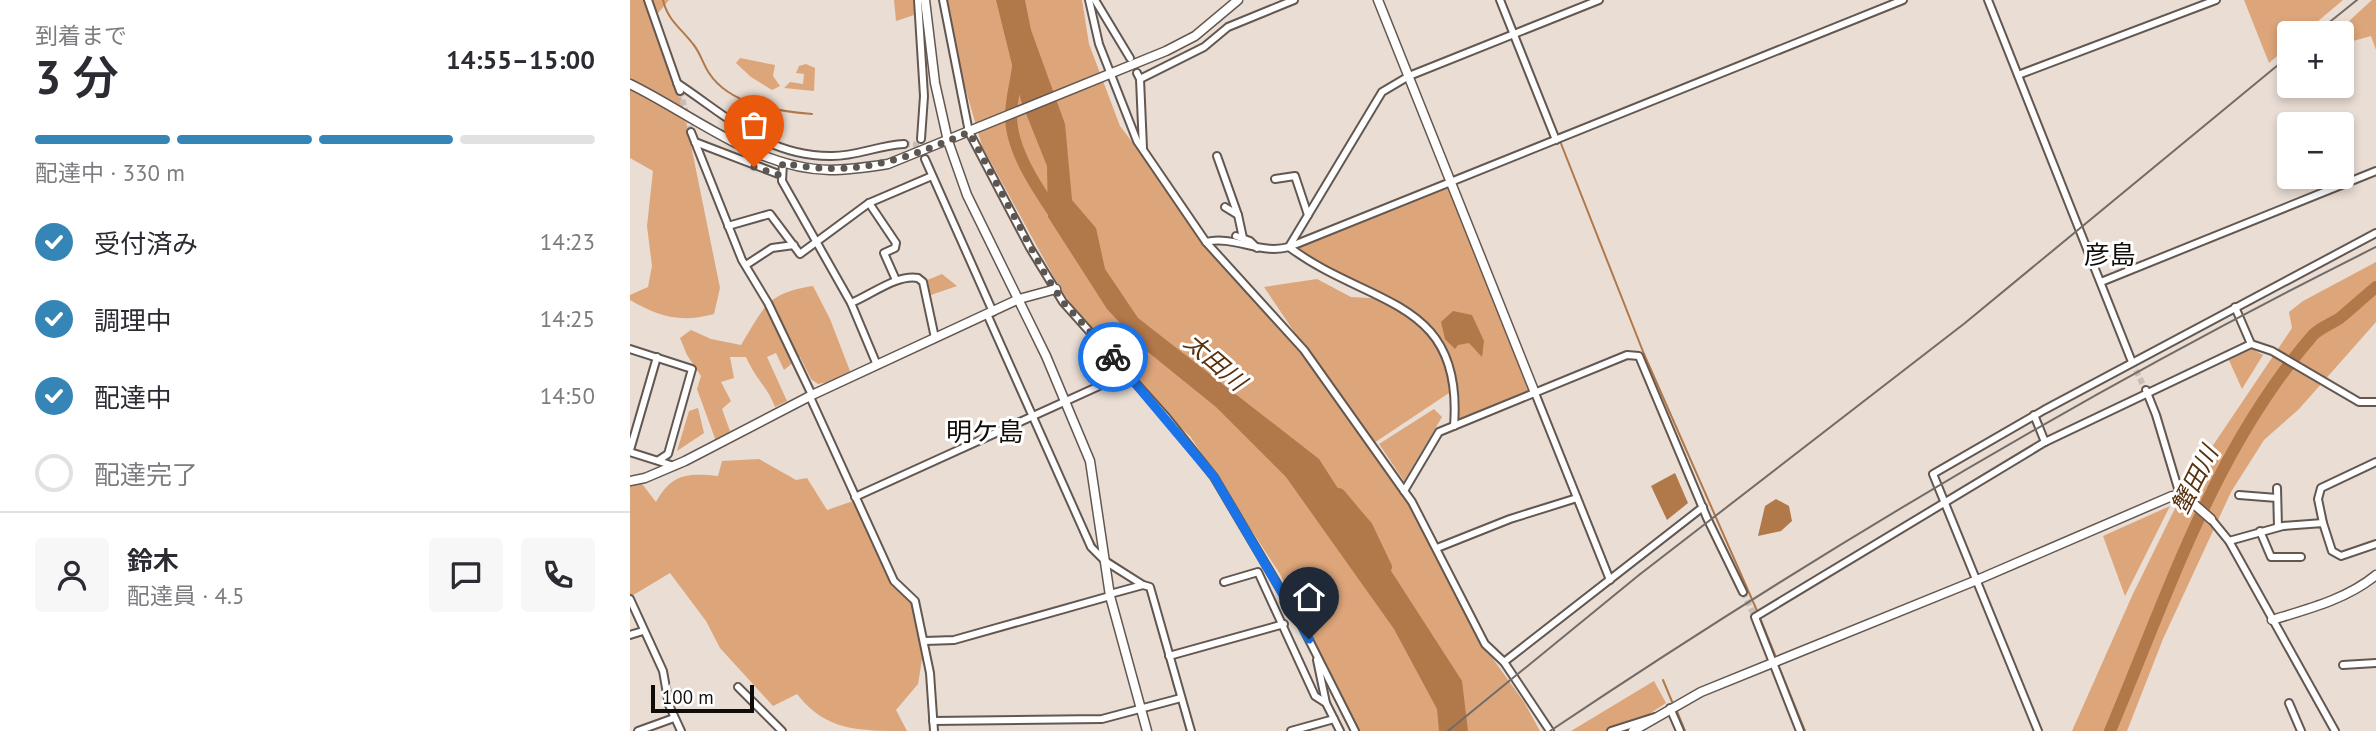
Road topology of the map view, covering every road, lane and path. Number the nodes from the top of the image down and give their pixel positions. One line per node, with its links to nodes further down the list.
1 (648, 0): 27 (street)
2 (918, 0): 23 (street)
3 (925, 0): 25 (street)
4 (943, 0): 22 (street)
5 (1089, 0): 17 (street)
6 (1098, 0): 16 (street)
7 (1238, 0): 17 (street)
8 (1294, 0): 28 (street)
9 (1378, 0): 19 (street)
10 (1500, 0): 15 (street)
11 (1599, 0): 15 (street)
12 (1903, 0): 24 (street)
13 (1988, 0): 18 (street)
14 (2216, 0): 18 (street)
15 (1516, 34): 19 (street); 24 (street)
16 (1130, 58)
17 (1113, 74): 22 (street); 28 (street)
18 (2018, 75): 50 (street)
19 (1409, 76): 36 (street); 40 (street)
20 (630, 84): 31 (street)
21 (691, 132): 26 (street)
22 (969, 132): 25 (street); 51 (street)
23 (921, 139)
24 (1558, 139): 36 (street)
25 (948, 141): 31 (street); 52 (street)
26 (695, 142): 33 (street); 41 (street)
27 (904, 144)
28 (1143, 150): 44 (street)
29 (1217, 156): 39 (street)
30 (925, 159): 34 (street)
31 (783, 163): 33 (street)
32 (2376, 171): 50 (street)
33 (780, 175): 43 (street)
34 (932, 176): 37 (street); 55 (street)
35 (1275, 179): 40 (street)
36 (1451, 182): 46 (street); 64 (street)
37 (869, 203): 43 (street); 49 (street)
38 (1226, 206): 39 (street)
39 (1238, 215): 47 (street)
40 (1308, 215): 46 (street)
41 (727, 226): 45 (street); 48 (street)
42 (2376, 233): 54 (street)
43 (816, 241): 45 (street); 53 (street)
44 (1206, 242): 47 (street); 78 (street)
45 (794, 245): 48 (street)
46 (1289, 247): 47 (street); 70 (street)
47 (1257, 248)
48 (746, 265): 65 (street)
49 (896, 280): 53 (street); 56 (street)
50 (2101, 282): 60 (street)
51 (1056, 289): 52 (street); 108 (street)
52 (1019, 299): 55 (street); 66 (street)
53 (851, 303): 61 (street)
54 (2235, 307): 57 (street); 60 (street)
55 (990, 313): 56 (street); 69 (street)
56 (935, 338): 61 (street)
57 (2251, 344): 63 (street); 67 (street)
58 (630, 349): 59 (street)
59 (657, 357): 72 (street); 73 (street)
60 (2132, 362): 68 (street)
61 (877, 365): 65 (street)
62 (1119, 377): 66 (street)
63 (2146, 390): 71 (street); 81 (street)
64 (1535, 393): 70 (street); 82 (street); 85 (street)
65 (811, 396): 75 (street); 80 (street)
66 (1066, 402): 69 (street); 94 (street)
67 (2376, 402)
68 (2034, 415): 71 (street); 84 (street)
69 (1033, 417): 80 (street); 94 (street)
70 (1454, 426): 78 (street)
71 (2045, 442): 84 (street)
72 (630, 451): 73 (street)
73 (659, 460): 75 (street)
74 (2376, 462): 87 (street)
75 (674, 466): 76 (street)
76 (630, 481)
77 (2277, 488): 83 (street)
78 (1404, 491): 92 (street)
79 (2239, 495): 83 (street)
80 (855, 497): 107 (street)
81 (2184, 497): 86 (street); 97 (street)
82 (1577, 498): 92 (street); 96 (street)
83 (2277, 498): 88 (street)
84 (1945, 499): 97 (street); 111 (street)
85 (1703, 507): 96 (street); 100 (street)
86 (2211, 519): 90 (street)
87 (2322, 523): 88 (street); 91 (street)
88 (2278, 527): 89 (street)
89 (2260, 531): 90 (street); 93 (street)
90 (2229, 541): 103 (street)
91 (2376, 544)
92 (1437, 548): 110 (street)
93 (2301, 557)
94 (1105, 561): 99 (street); 101 (street)
95 (2376, 575): 103 (street)
96 (1610, 580): 110 (street)
97 (1977, 580): 111 (street); 138 (street)
98 (1224, 582): 104 (street)
99 (1143, 585): 101 (street); 109 (street)
100 (1743, 592)
101 (1110, 595): 107 (street); 119 (street)
102 (630, 599): 105 (street)
103 (2272, 620): 140 (street)
104 (1284, 624): 109 (street); 116 (street)
105 (643, 631): 106 (street); 121 (street)
106 (630, 635)
107 (925, 641): 123 (street)
108 (1317, 655): 116 (street); 132 (street)
109 (1169, 656): 115 (street)
110 (1503, 662): 133 (street)
111 (1772, 663): 118 (street); 137 (street)
112 (2376, 663): 113 (street)
113 (2343, 665)
114 (738, 687): 126 (street)
115 (1181, 698): 119 (street); 129 (street)
116 (1326, 703): 122 (street)
117 (2290, 703): 139 (street)
118 (1670, 708): 120 (street); 136 (street)
119 (1141, 710): 123 (street); 128 (street)
120 (1655, 717): 134 (street); 135 (street)
121 (674, 718): 124 (street); 125 (street)
122 (1334, 719): 130 (street); 131 (street)
123 (933, 721): 127 (street)
124 (638, 731)
125 (681, 731)
126 (782, 731)
127 (934, 731)
128 (1147, 731)
129 (1191, 731)
130 (1291, 731)
131 (1340, 731)
132 (1355, 731)
133 (1550, 731)
134 (1611, 731)
135 (1633, 731)
136 (1680, 731)
137 (1800, 731)
138 (2038, 731)
139 (2301, 731)
140 (2335, 731)

